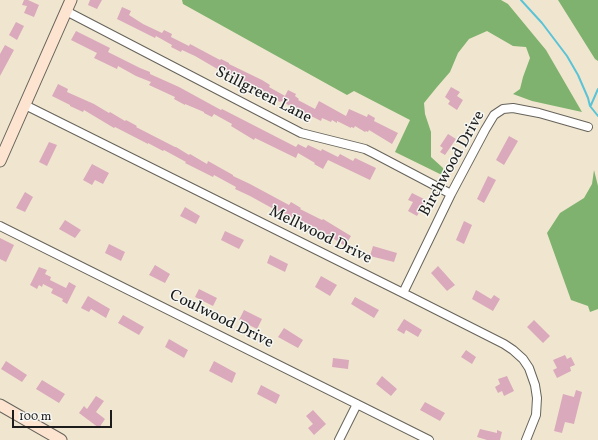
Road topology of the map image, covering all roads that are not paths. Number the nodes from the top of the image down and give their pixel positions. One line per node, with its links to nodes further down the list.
1 (71, 0): 2 (street)
2 (66, 11): 3 (street); 6 (street, Stillgreen Lane)
3 (25, 104): 5 (street); 8 (street, Mellwood Drive)
4 (588, 127): 6 (street, Birchwood Drive)
5 (0, 161)
6 (452, 194): 8 (street, Birchwood Drive)
7 (0, 226): 9 (street, Coulwood Drive)
8 (403, 293): 14 (street, Mellwood Drive)
9 (357, 404): 12 (street); 13 (street, Coulwood Drive)
10 (0, 405): 11 (street)
11 (61, 440)
12 (339, 440)
13 (428, 440)
14 (526, 440)

